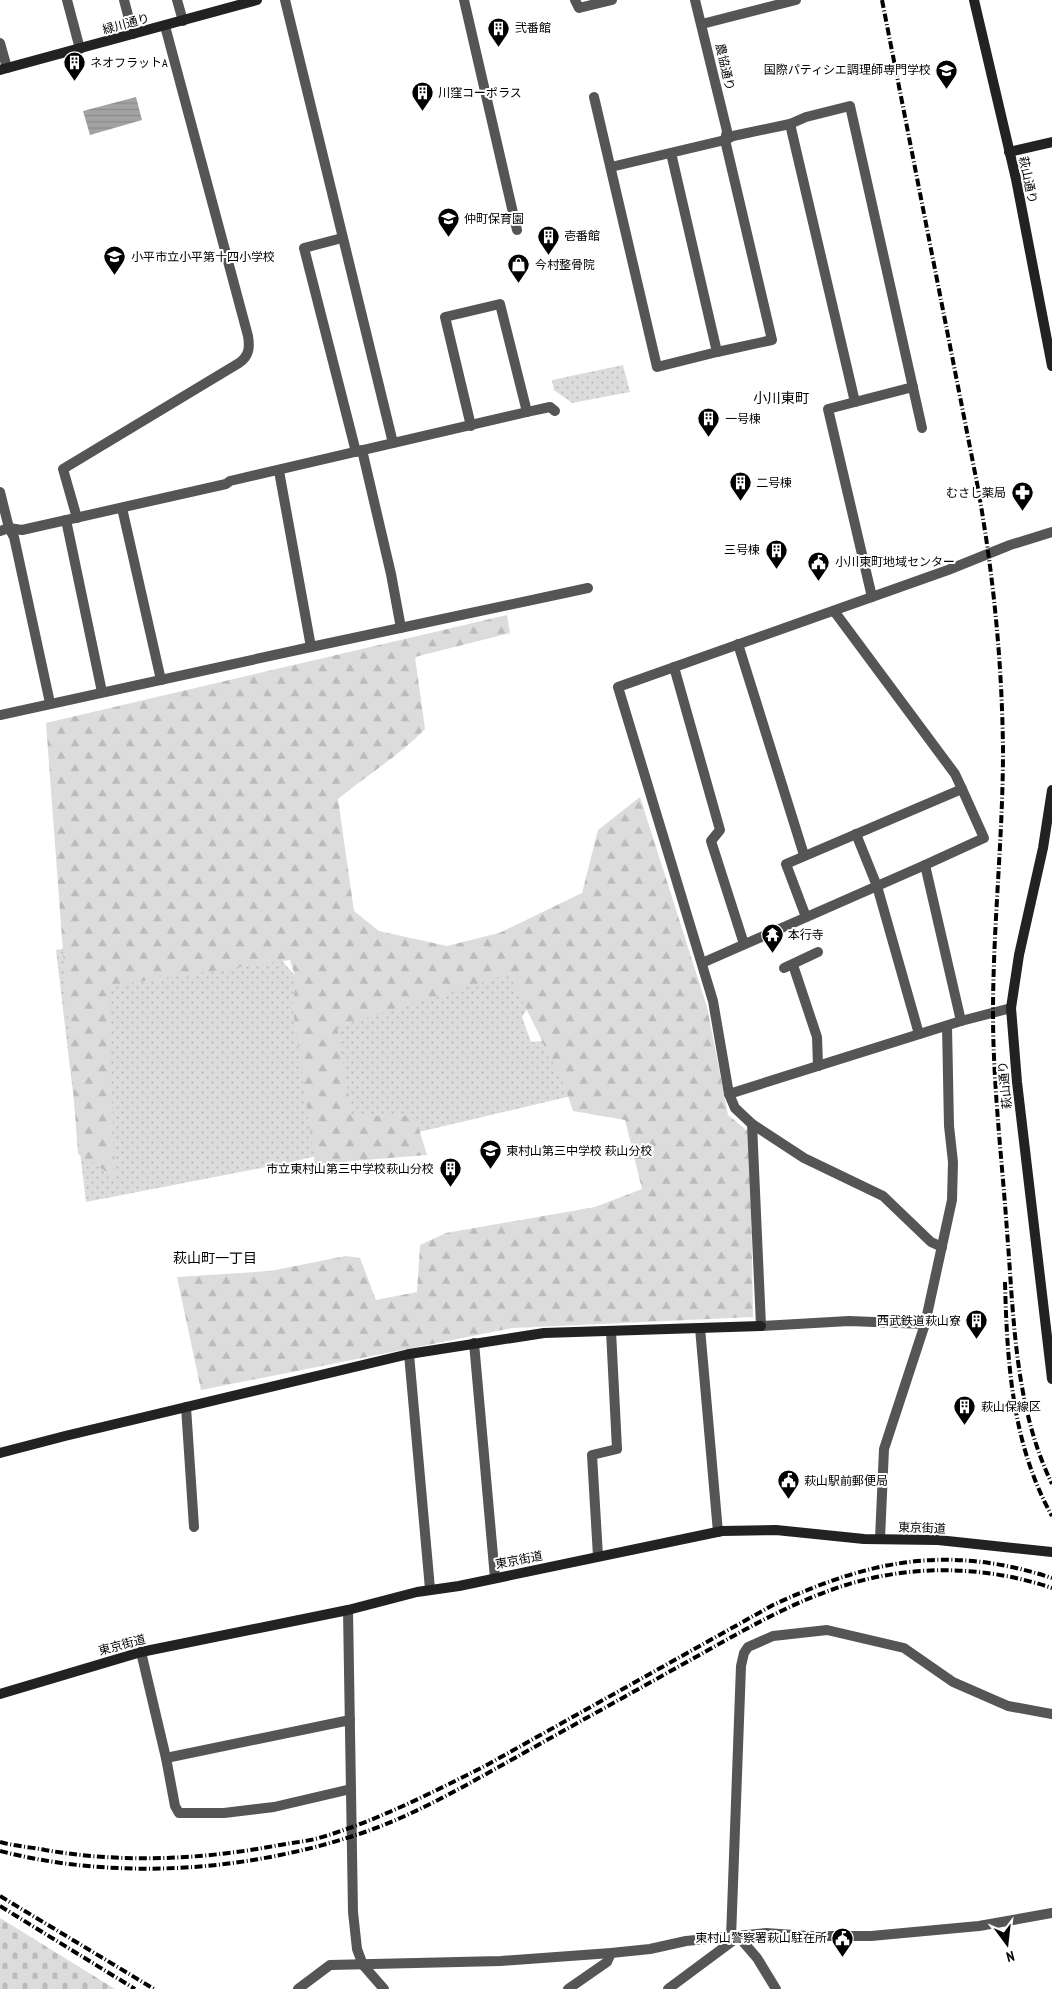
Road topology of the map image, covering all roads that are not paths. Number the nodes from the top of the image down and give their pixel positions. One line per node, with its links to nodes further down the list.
1 (67, 0): 17 (street)
2 (124, 0): 15 (street)
3 (177, 0): 12 (street)
4 (257, 0): 12 (street, 緑川通り)
5 (285, 0): 27 (street)
6 (464, 0): 26 (street)
7 (575, 0): 8 (street)
8 (612, 0)
9 (695, 0): 13 (street, 農協通り)
10 (796, 0): 13 (street)
11 (974, 0): 23 (street, 萩山通り)
12 (183, 21): 14 (street, 緑川通り)
13 (702, 24): 21 (street, 農協通り)
14 (165, 26): 15 (street, 緑川通り); 41 (street)
15 (133, 34): 17 (street, 緑川通り)
16 (0, 43): 18 (street)
17 (80, 49): 18 (street, 緑川通り)
18 (3, 69)
19 (594, 97): 25 (street)
20 (790, 124): 21 (street); 30 (street); 31 (street)
21 (725, 140): 24 (street); 28 (street, 農協通り)
22 (1052, 142): 23 (street)
23 (1009, 152): 29 (street, 萩山通り)
24 (671, 153): 25 (street); 28 (street)
25 (611, 167): 28 (street)
26 (517, 230)
27 (342, 238): 36 (street); 37 (street)
28 (716, 352)
29 (1052, 366)
30 (913, 387): 31 (street); 35 (street)
31 (855, 402): 46 (street)
32 (555, 411): 33 (street)
33 (527, 412): 34 (street); 34 (street)
34 (471, 426): 36 (street)
35 (922, 428)
36 (393, 443): 37 (street)
37 (359, 451): 38 (street); 48 (street)
38 (279, 471): 40 (street); 50 (street)
39 (0, 492): 43 (street)
40 (122, 508): 41 (street); 52 (street)
41 (77, 518): 42 (street)
42 (66, 520): 43 (street); 53 (street)
43 (5, 529): 54 (street)
44 (1052, 532): 46 (street)
45 (588, 588): 48 (street)
46 (872, 597): 47 (street)
47 (834, 611): 49 (street); 56 (street)
48 (401, 628): 50 (street)
49 (738, 644): 51 (street); 59 (street)
50 (311, 647): 52 (street)
51 (674, 667): 63 (street); 65 (street)
52 (161, 680): 53 (street)
53 (102, 692): 54 (street)
54 (50, 703): 55 (street)
55 (0, 715)
56 (962, 789): 58 (street); 60 (street)
57 (1052, 790): 66 (street, 萩山通り)
58 (856, 834): 59 (street); 61 (street)
59 (804, 855): 62 (street)
60 (925, 865): 61 (street); 67 (street)
61 (877, 886): 62 (street); 69 (street)
62 (806, 917): 63 (street)
63 (744, 944): 65 (street)
64 (818, 952): 70 (street)
65 (702, 963): 71 (street)
66 (1011, 1008): 67 (street); 80 (street, 萩山通り)
67 (961, 1021): 68 (street)
68 (947, 1026): 69 (street); 73 (street)
69 (919, 1034): 70 (street)
70 (818, 1066): 71 (street)
71 (729, 1094): 72 (street)
72 (752, 1124): 73 (street); 75 (street)
73 (942, 1247): 74 (street)
74 (926, 1324): 75 (street); 85 (street)
75 (761, 1326): 76 (street)
76 (700, 1328): 77 (street); 84 (street)
77 (610, 1331): 78 (street); 87 (street)
78 (474, 1344): 79 (street); 88 (street)
79 (409, 1354): 81 (street); 89 (street)
80 (1052, 1379)
81 (186, 1407): 82 (street); 83 (street)
82 (0, 1453)
83 (194, 1527)
84 (718, 1532): 85 (street, 東京街道); 87 (street, 東京街道)
85 (880, 1539): 86 (street, 東京街道)
86 (1052, 1552)
87 (598, 1556): 88 (street, 東京街道)
88 (495, 1578): 89 (street, 東京街道)
89 (430, 1590): 90 (street, 東京街道)
90 (348, 1610): 91 (street, 東京街道); 94 (street)
91 (141, 1652): 92 (street, 東京街道); 95 (street)
92 (0, 1691)
93 (1052, 1714): 99 (street)
94 (350, 1720): 95 (street); 96 (street)
95 (166, 1758): 96 (street)
96 (352, 1789): 101 (street)
97 (1052, 1908): 98 (street)
98 (1052, 1913): 99 (street)
99 (735, 1937): 100 (street); 102 (street); 106 (street)
100 (611, 1953): 101 (street); 105 (street)
101 (363, 1965): 103 (street); 104 (street)
102 (772, 1988)
103 (298, 1989)
104 (384, 1989)
105 (568, 1989)
106 (668, 1989)

